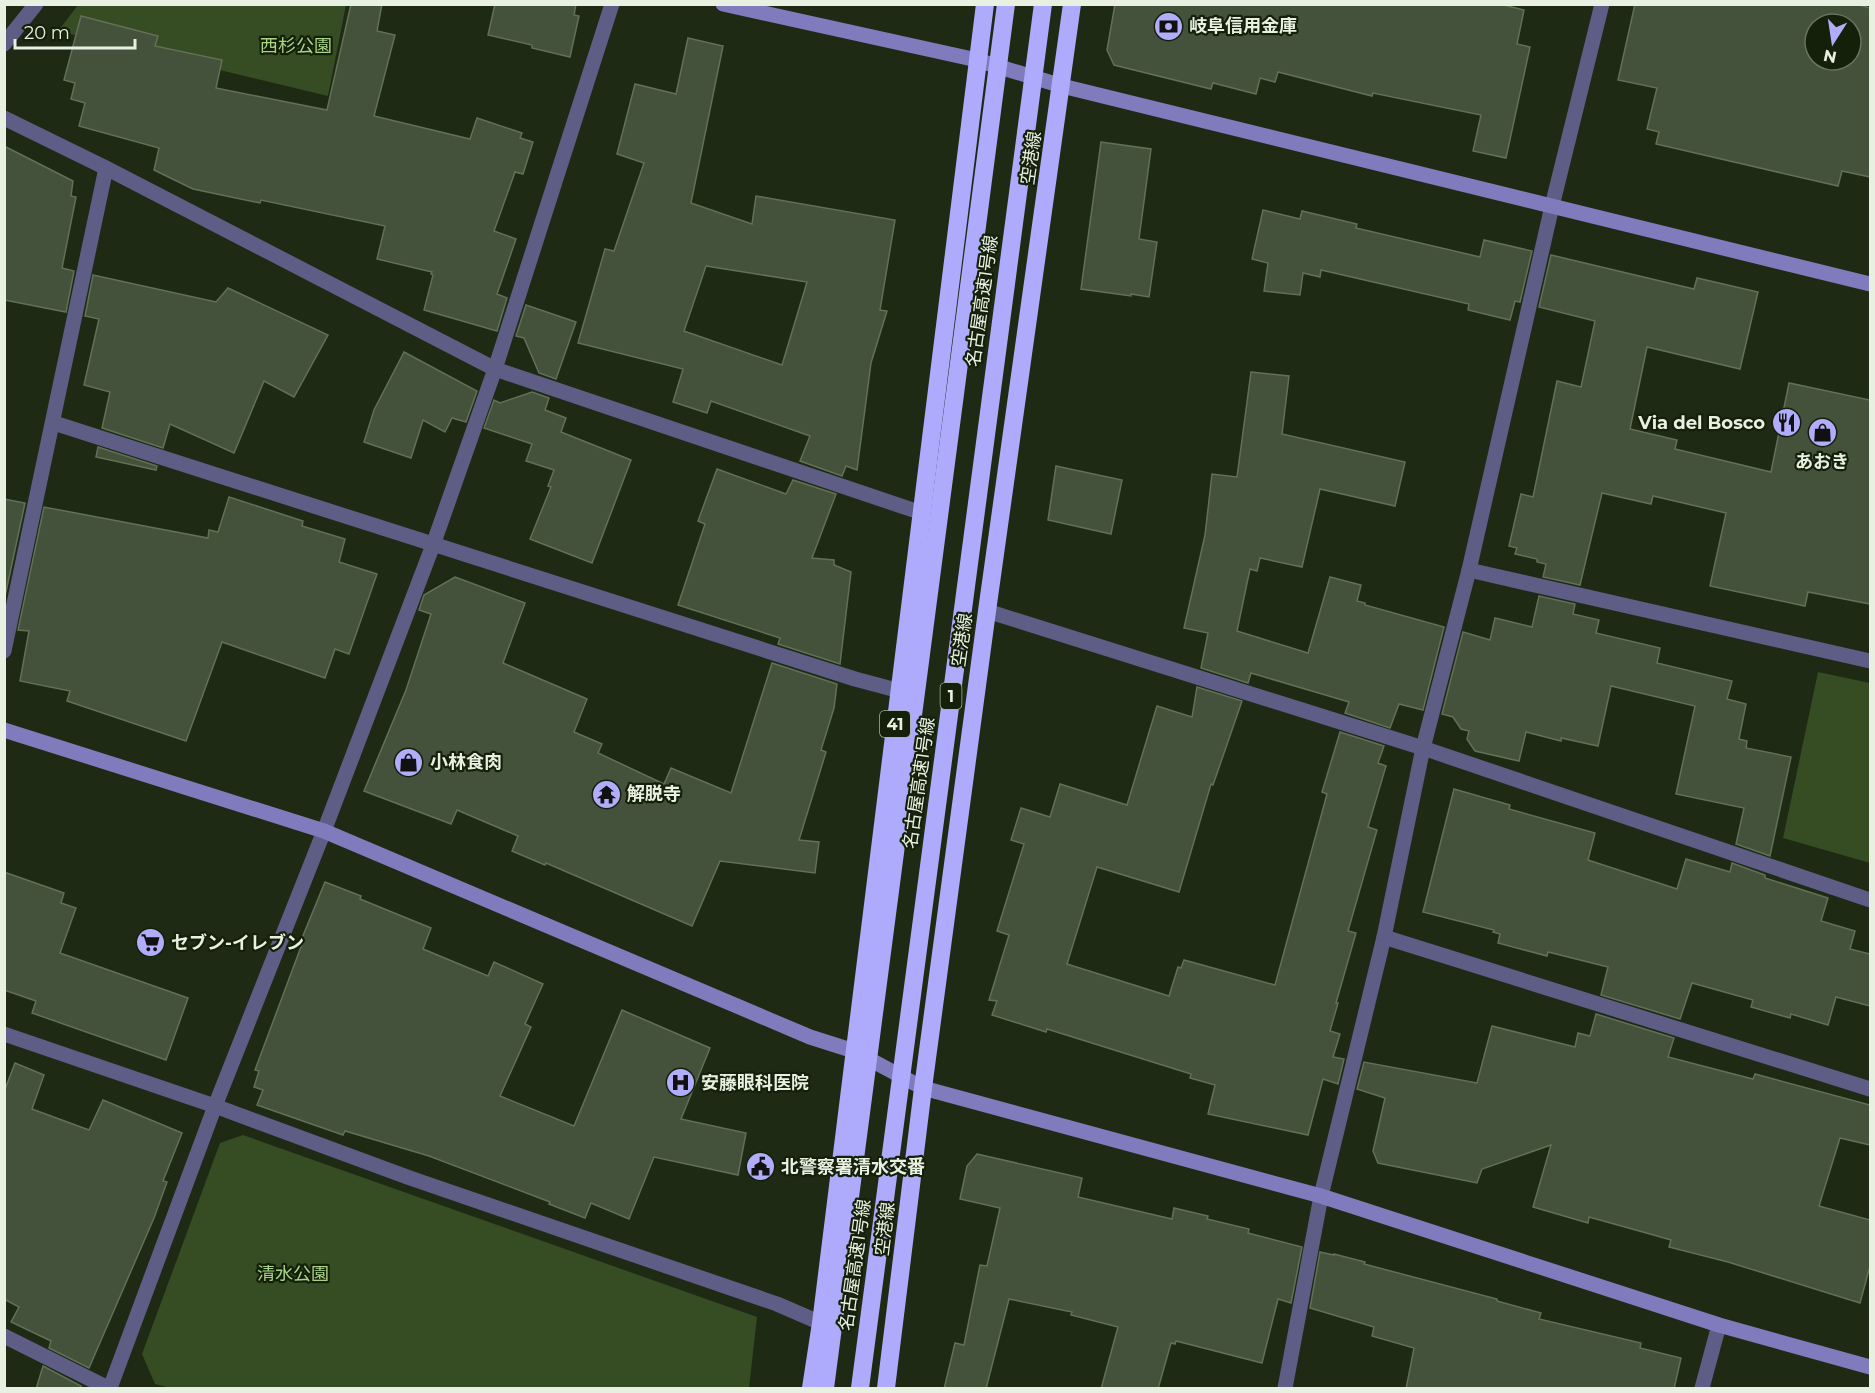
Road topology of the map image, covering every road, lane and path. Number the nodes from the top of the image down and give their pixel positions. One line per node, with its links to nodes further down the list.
1 (36, 4): 9 (street)
2 (612, 4): 16 (street)
3 (723, 4): 10 (street)
4 (985, 4): 10 (highway, 41)
5 (1006, 4): 42 (highway, 名古屋高速1号線 / 1)
6 (1042, 4): 43 (highway, 名古屋高速1号線 / 1)
7 (1072, 4): 11 (highway, 空港線)
8 (1602, 4): 14 (street)
9 (4, 44)
10 (977, 60): 11 (street); 18 (highway, 41)
11 (1062, 86): 14 (street); 21 (highway, 空港線)
12 (4, 118): 13 (street)
13 (106, 168): 16 (street); 17 (street)
14 (1552, 206): 15 (street); 20 (street)
15 (1870, 284)
16 (495, 369): 18 (street); 19 (street)
17 (54, 423): 19 (street); 22 (street)
18 (922, 513): 24 (highway, 41)
19 (434, 545): 24 (street); 27 (street)
20 (1468, 570): 23 (street); 26 (street)
21 (987, 611): 26 (street); 32 (highway, 空港線)
22 (4, 651)
23 (1870, 661)
24 (900, 691): 31 (highway, 41)
25 (4, 730): 27 (street)
26 (1423, 748): 28 (street); 29 (street)
27 (324, 831): 31 (street); 34 (street)
28 (1870, 900)
29 (1384, 937): 33 (street); 35 (street)
30 (4, 1034): 34 (street)
31 (854, 1051): 32 (street); 36 (highway, 41)
32 (923, 1088): 35 (street); 44 (highway, 空港線)
33 (1870, 1089)
34 (215, 1106): 36 (street); 40 (street)
35 (1321, 1196): 37 (street); 45 (street)
36 (821, 1323): 41 (highway, 41)
37 (1719, 1325): 39 (street); 46 (street)
38 (4, 1336): 40 (street)
39 (1870, 1367)
40 (109, 1389)
41 (811, 1389)
42 (825, 1389)
43 (860, 1389)
44 (886, 1389)
45 (1285, 1389)
46 (1702, 1389)

